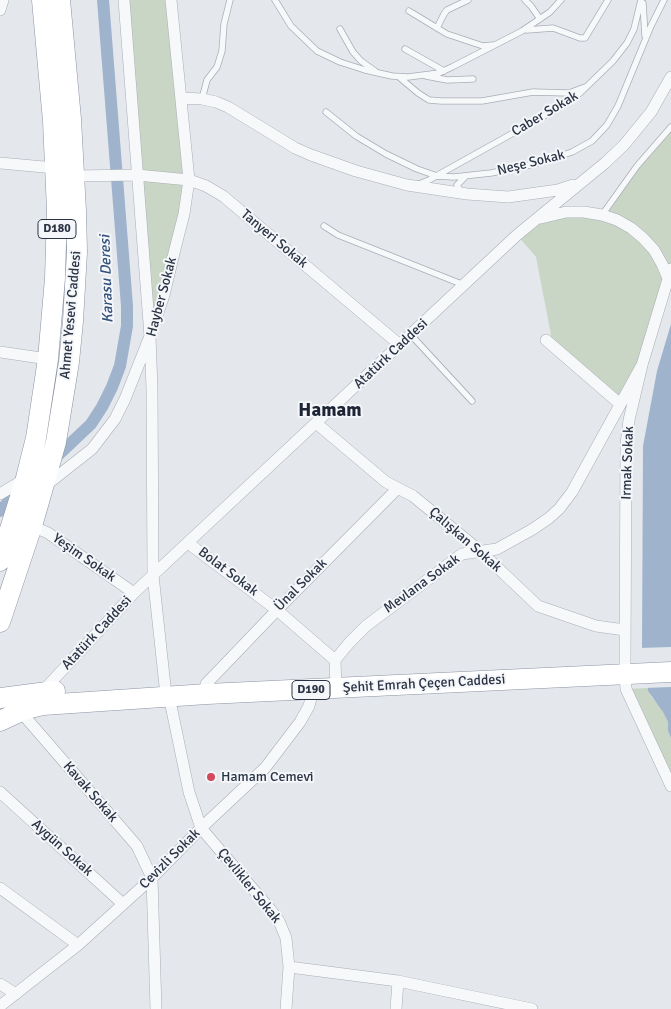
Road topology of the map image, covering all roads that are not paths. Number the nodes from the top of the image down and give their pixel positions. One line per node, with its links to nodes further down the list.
1 (3, 0): 14 (street)
2 (42, 0): 35 (highway, Ahmet Yesevi Caddesi / D180)
3 (60, 0): 37 (highway, Ahmet Yesevi Caddesi / D180)
4 (124, 0): 36 (street)
5 (171, 0): 30 (street, Hayber Sokak)
6 (230, 0): 31 (lane)
7 (275, 0): 24 (lane)
8 (468, 0): 17 (lane)
9 (524, 0): 16 (lane)
10 (561, 0): 16 (lane)
11 (608, 0): 19 (lane)
12 (642, 0): 20 (lane); 29 (lane, Caber Sokak)
13 (664, 0): 20 (lane, Neşe Sokak)
14 (0, 10)
15 (408, 11): 17 (lane)
16 (540, 19): 19 (lane)
17 (437, 28): 21 (lane)
18 (340, 29): 24 (lane)
19 (522, 31): 21 (lane)
20 (645, 38): 39 (lane, Neşe Sokak)
21 (497, 44): 23 (lane)
22 (405, 49): 23 (lane)
23 (444, 71): 26 (lane)
24 (379, 74): 25 (lane)
25 (399, 76): 26 (lane); 29 (lane)
26 (426, 76): 28 (lane)
27 (671, 77): 41 (street, Atatürk Caddesi)
28 (473, 79)
29 (587, 86): 38 (lane, Caber Sokak)
30 (181, 98): 31 (street, Neşe Sokak); 40 (street, Hayber Sokak)
31 (202, 99): 42 (street, Neşe Sokak)
32 (326, 112): 38 (lane, Neşe Sokak)
33 (671, 127): 44 (lane)
34 (0, 163): 35 (street)
35 (55, 168): 54 (highway, Ahmet Yesevi Caddesi / D180)
36 (134, 175): 37 (street, Tanyeri Sokak); 40 (street, Tanyeri Sokak); 50 (street)
37 (74, 176): 59 (highway, Ahmet Yesevi Caddesi / D180)
38 (437, 176): 39 (lane, Neşe Sokak); 42 (lane)
39 (466, 176): 43 (lane)
40 (189, 180): 50 (street, Hayber Sokak); 52 (street, Tanyeri Sokak)
41 (582, 182): 43 (street, Neşe Sokak); 45 (street, Atatürk Caddesi)
42 (407, 185): 43 (street, Neşe Sokak)
43 (467, 194)
44 (602, 215): 45 (street); 47 (street)
45 (532, 222): 48 (street, Atatürk Caddesi)
46 (324, 226): 48 (lane)
47 (670, 274): 55 (street, Irmak Sokak)
48 (464, 285): 49 (street, Atatürk Caddesi)
49 (411, 335): 52 (street, Atatürk Caddesi); 56 (lane)
50 (150, 336): 59 (street); 66 (street, Hayber Sokak)
51 (546, 340): 57 (street)
52 (400, 345): 58 (street, Atatürk Caddesi)
53 (0, 352): 54 (street)
54 (48, 359): 59 (highway, Ahmet Yesevi Caddesi / D180)
55 (642, 365): 57 (street, Mevlana Sokak); 70 (street, Irmak Sokak)
56 (472, 401)
57 (620, 404): 64 (street, Mevlana Sokak)
58 (316, 423): 60 (street, Çalışkan Sokak); 63 (street, Atatürk Caddesi)
59 (35, 483): 61 (street); 62 (highway, Ahmet Yesevi Caddesi / D180)
60 (398, 488): 64 (street, Çalışkan Sokak); 68 (street, Ünal Sokak)
61 (0, 494)
62 (18, 525): 65 (highway, Ahmet Yesevi Caddesi / D180); 67 (street, Yeşim Sokak); 69 (highway, Ahmet Yesevi Caddesi / D180)
63 (188, 543): 66 (street, Atatürk Caddesi); 68 (street, Bolat Sokak)
64 (480, 551): 70 (street, Çalışkan Sokak); 74 (street, Mevlana Sokak)
65 (0, 561)
66 (153, 575): 67 (street, Atatürk Caddesi); 77 (street, Hayber Sokak)
67 (134, 593): 78 (street, Atatürk Caddesi)
68 (277, 610): 74 (street, Bolat Sokak); 75 (street, Ünal Sokak)
69 (0, 622)
70 (625, 630): 72 (street, Irmak Sokak)
71 (671, 661): 72 (highway, Şehit Emrah Çeçen Caddesi / D190)
72 (625, 668): 73 (highway, Şehit Emrah Çeçen Caddesi / D190); 74 (highway, Şehit Emrah Çeçen Caddesi / D190); 82 (street, Irmak Sokak)
73 (671, 672)
74 (336, 676): 75 (highway, Şehit Emrah Çeçen Caddesi / D190); 76 (highway, Şehit Emrah Çeçen Caddesi / D190)
75 (206, 684): 77 (highway, Şehit Emrah Çeçen Caddesi / D190)
76 (313, 690): 77 (highway, Şehit Emrah Çeçen Caddesi / D190); 84 (street, Cevizli Sokak)
77 (167, 691): 78 (highway, Şehit Emrah Çeçen Caddesi / D190); 80 (highway, Şehit Emrah Çeçen Caddesi / D190); 84 (street, Hayber Sokak)
78 (42, 692): 79 (highway, Şehit Emrah Çeçen Caddesi / D190)
79 (0, 698)
80 (20, 711): 81 (highway, Şehit Emrah Çeçen Caddesi / D190); 85 (street, Kavak Sokak)
81 (0, 722)
82 (671, 786)
83 (0, 792): 87 (street, Aygün Sokak)
84 (201, 828): 85 (street, Cevizli Sokak); 89 (street, Çevlikler Sokak)
85 (152, 878): 87 (street, Cevizli Sokak); 95 (street)
86 (0, 888): 88 (street)
87 (123, 904): 88 (street, Cevizli Sokak)
88 (78, 944): 92 (street, Cevizli Sokak)
89 (289, 967): 90 (street); 96 (street, Çevlikler Sokak)
90 (398, 981): 93 (street); 97 (street)
91 (0, 984): 92 (street)
92 (16, 994): 94 (street, Cevizli Sokak)
93 (475, 997): 98 (street); 99 (street)
94 (0, 1006)
95 (156, 1009)
96 (286, 1009)
97 (396, 1009)
98 (475, 1009)
99 (532, 1009)

